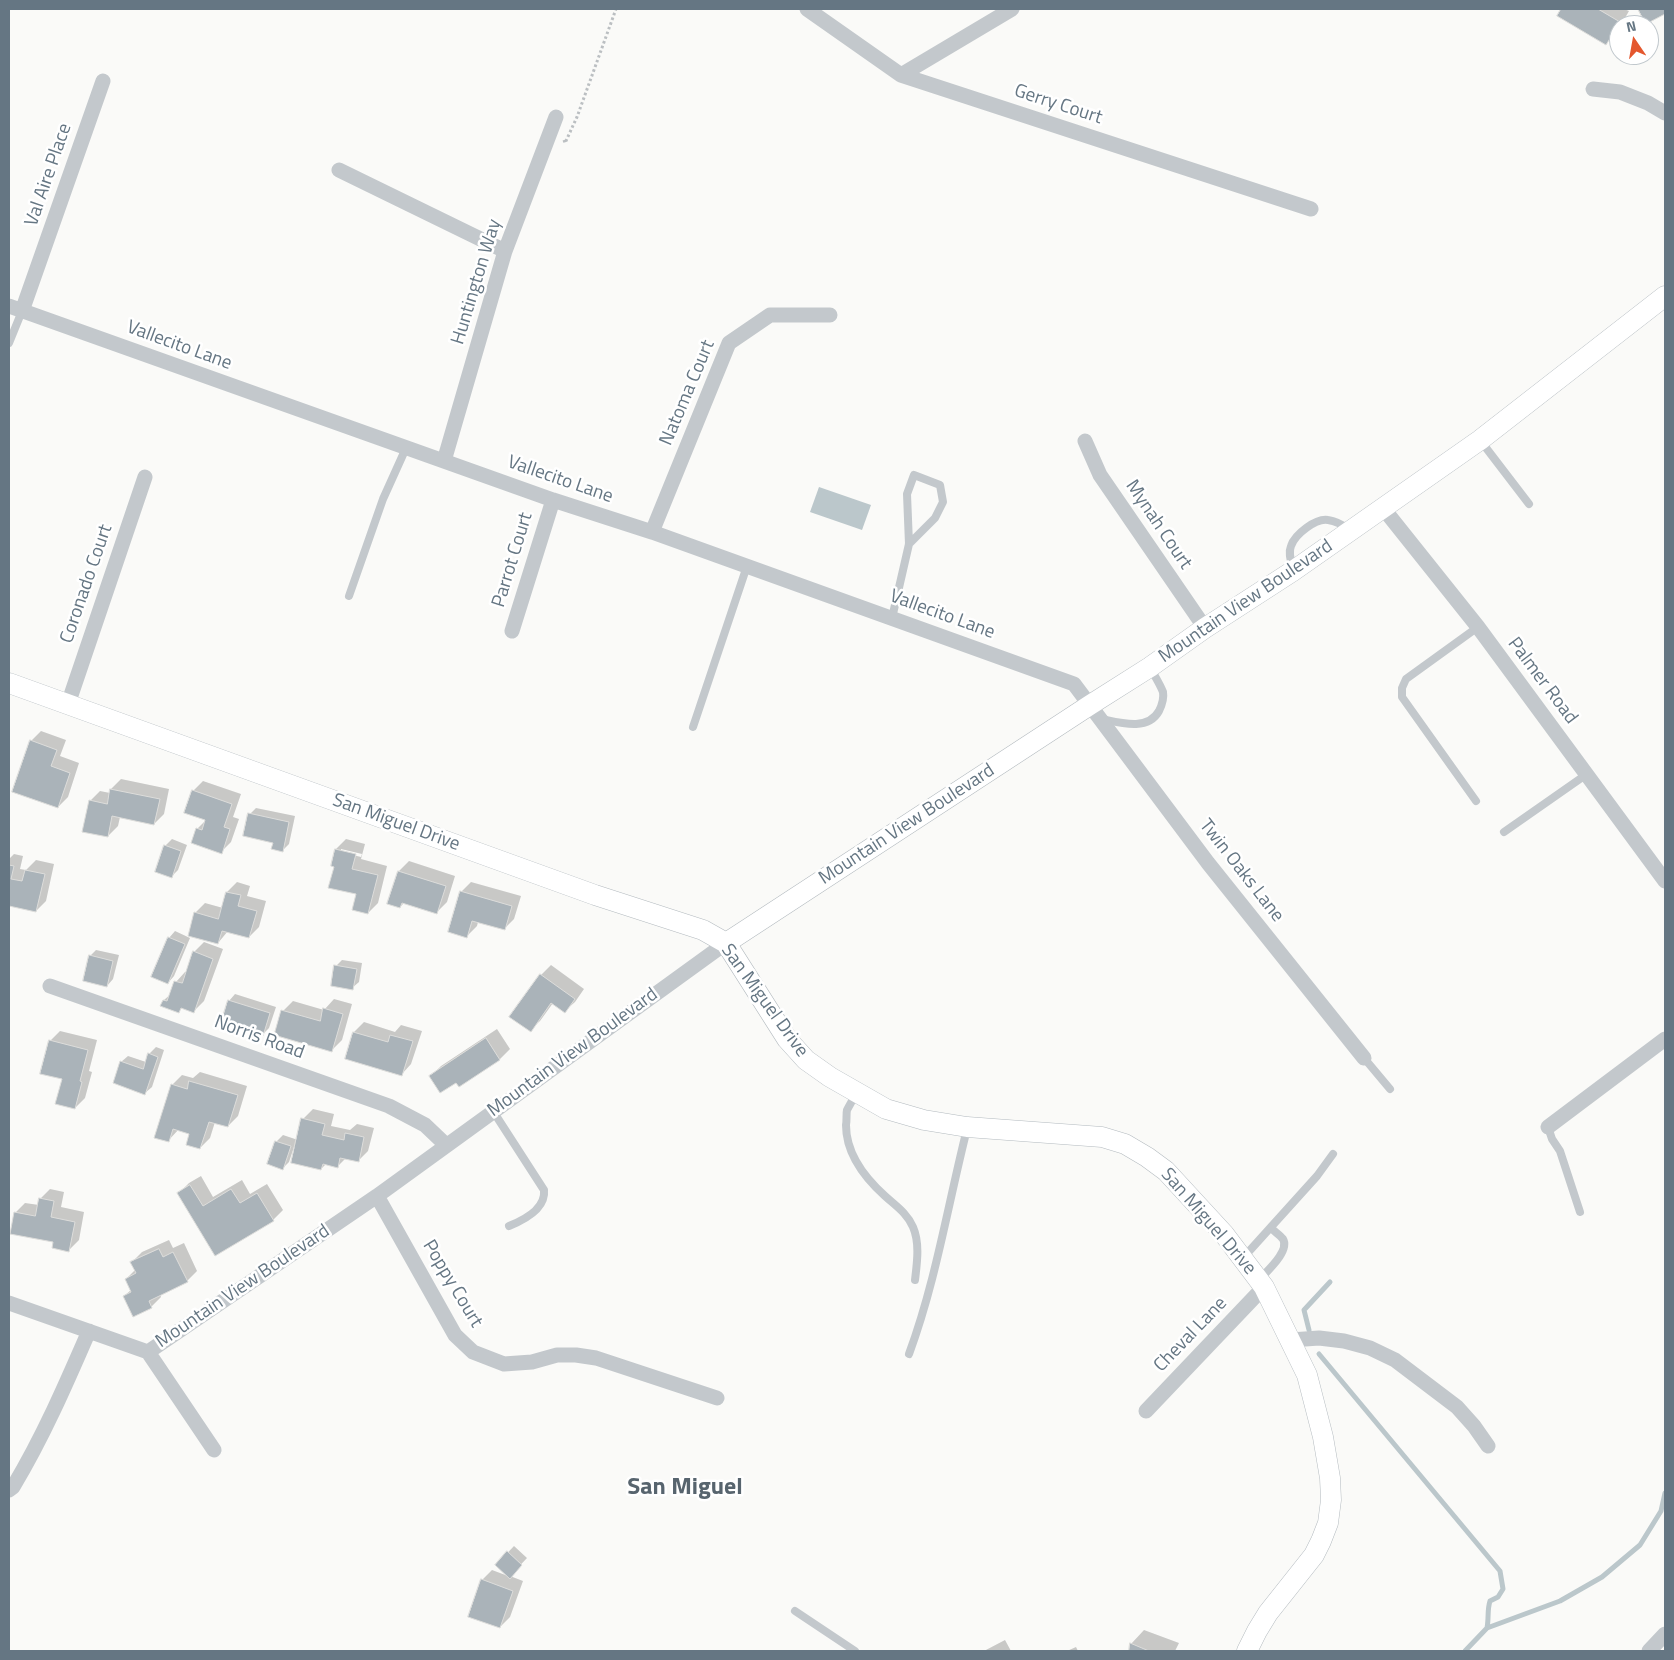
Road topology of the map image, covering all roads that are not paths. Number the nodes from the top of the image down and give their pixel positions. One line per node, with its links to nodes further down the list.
1 (807, 9): 3 (street, Gerry Court)
2 (1012, 9): 3 (street)
3 (900, 74): 9 (street, Gerry Court)
4 (103, 81): 12 (street, Val Aire Place)
5 (1593, 89): 6 (street)
6 (1665, 113)
7 (556, 117): 10 (street, Huntington Way)
8 (339, 170): 10 (street)
9 (1311, 209)
10 (504, 251): 18 (street, Huntington Way)
11 (1665, 297): 15 (street, Mountain View Boulevard)
12 (16, 309): 14 (lane); 17 (street, Vallecito Lane)
13 (830, 315): 24 (street, Natoma Court)
14 (9, 343)
15 (1480, 440): 21 (lane); 22 (street, Mountain View Boulevard)
16 (1085, 441): 31 (street, Mynah Court)
17 (406, 448): 18 (street, Vallecito Lane); 28 (lane)
18 (444, 461): 20 (street, Vallecito Lane)
19 (145, 477): 35 (street, Coronado Court)
20 (553, 500): 24 (street, Vallecito Lane); 32 (street, Parrot Court)
21 (1529, 504)
22 (1383, 508): 23 (street, Mountain View Boulevard); 30 (street, Palmer Road)
23 (1351, 531): 27 (street, Mountain View Boulevard); 27 (lane)
24 (652, 532): 26 (street, Vallecito Lane)
25 (909, 544): 25 (lane); 29 (lane)
26 (747, 566): 29 (street, Vallecito Lane); 37 (lane)
27 (1293, 571): 31 (street, Mountain View Boulevard)
28 (350, 596)
29 (892, 618): 36 (street, Vallecito Lane)
30 (1478, 627): 38 (street, Palmer Road); 39 (lane)
31 (1205, 628): 33 (street, Mountain View Boulevard)
32 (512, 631)
33 (1150, 667): 36 (street, Mountain View Boulevard); 36 (lane)
34 (9, 683): 35 (street, San Miguel Drive)
35 (68, 704): 42 (street, San Miguel Drive)
36 (1094, 712): 42 (street, Mountain View Boulevard); 45 (street, Twin Oaks Lane)
37 (693, 727)
38 (1587, 774): 40 (lane); 41 (street, Palmer Road)
39 (1476, 801)
40 (1504, 832)
41 (1665, 881)
42 (726, 943): 47 (street, San Miguel Drive); 48 (street, Mountain View Boulevard)
43 (50, 986): 51 (street, Norris Road)
44 (1665, 1039): 50 (street)
45 (1364, 1058): 46 (lane)
46 (1390, 1089)
47 (856, 1093): 49 (street, San Miguel Drive); 58 (lane)
48 (493, 1111): 51 (street, Mountain View Boulevard); 55 (lane)
49 (967, 1127): 57 (street, San Miguel Drive); 64 (lane)
50 (1548, 1128): 54 (lane)
51 (446, 1145): 53 (street, Mountain View Boulevard)
52 (1333, 1154): 56 (lane)
53 (377, 1196): 63 (street, Mountain View Boulevard); 65 (street, Poppy Court)
54 (1580, 1212)
55 (509, 1226)
56 (1271, 1228): 57 (lane); 59 (lane)
57 (1243, 1258): 59 (street, San Miguel Drive)
58 (915, 1280)
59 (1262, 1283): 62 (street, San Miguel Drive); 66 (street, Cheval Lane)
60 (9, 1303): 61 (street)
61 (89, 1331): 63 (street); 69 (street)
62 (1291, 1340): 67 (street); 73 (street, San Miguel Drive)
63 (148, 1352): 68 (street)
64 (909, 1354)
65 (717, 1398)
66 (1146, 1411)
67 (1488, 1446)
68 (214, 1450)
69 (9, 1490)
70 (795, 1611): 72 (lane)
71 (1665, 1634): 74 (street)
72 (855, 1651)
73 (1247, 1651)
74 (1649, 1651)

